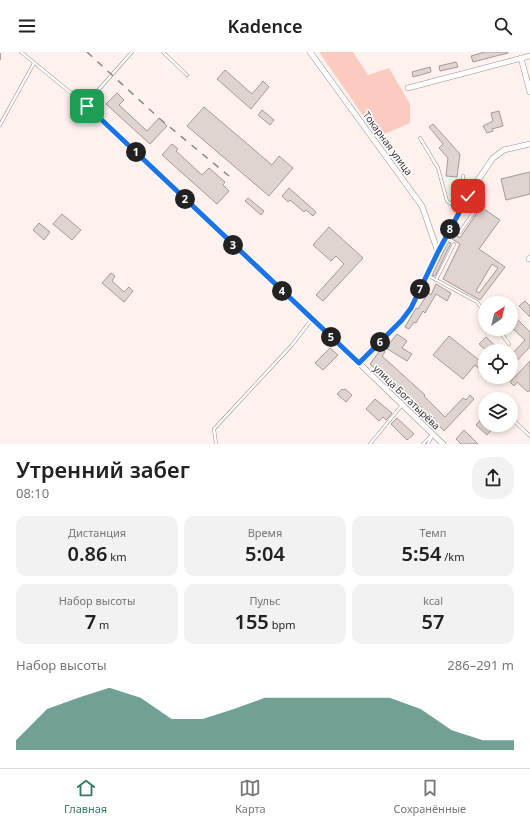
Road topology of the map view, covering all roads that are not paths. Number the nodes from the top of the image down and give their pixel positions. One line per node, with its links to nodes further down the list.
1 (21, 52): 7 (lane)
2 (132, 52): 11 (lane)
3 (163, 52): 8 (lane)
4 (310, 52): 20 (street, Токарная улица)
5 (530, 56): 6 (street)
6 (521, 58): 9 (street); 10 (street)
7 (34, 63): 11 (lane); 12 (lane)
8 (187, 74)
9 (408, 88)
10 (530, 92)
11 (85, 104): 24 (lane)
12 (0, 125)
13 (420, 138): 17 (lane)
14 (530, 144): 16 (street)
15 (463, 176): 16 (lane)
16 (468, 196): 17 (street); 18 (lane)
17 (460, 210): 20 (street)
18 (460, 232)
19 (454, 244): 22 (lane)
20 (438, 252): 21 (street)
21 (426, 275): 22 (lane); 27 (street)
22 (436, 280): 23 (lane)
23 (478, 303)
24 (312, 319): 27 (lane); 32 (lane)
25 (503, 336): 26 (lane)
26 (509, 344)
27 (359, 363): 28 (street, улица Богатырёва)
28 (402, 405): 30 (street, улица Богатырёва); 33 (lane)
29 (518, 425): 31 (lane)
30 (433, 434): 34 (lane); 35 (lane); 36 (street, улица Богатырёва)
31 (530, 436)
32 (216, 444)
33 (370, 444)
34 (423, 444)
35 (428, 444)
36 (444, 444)

